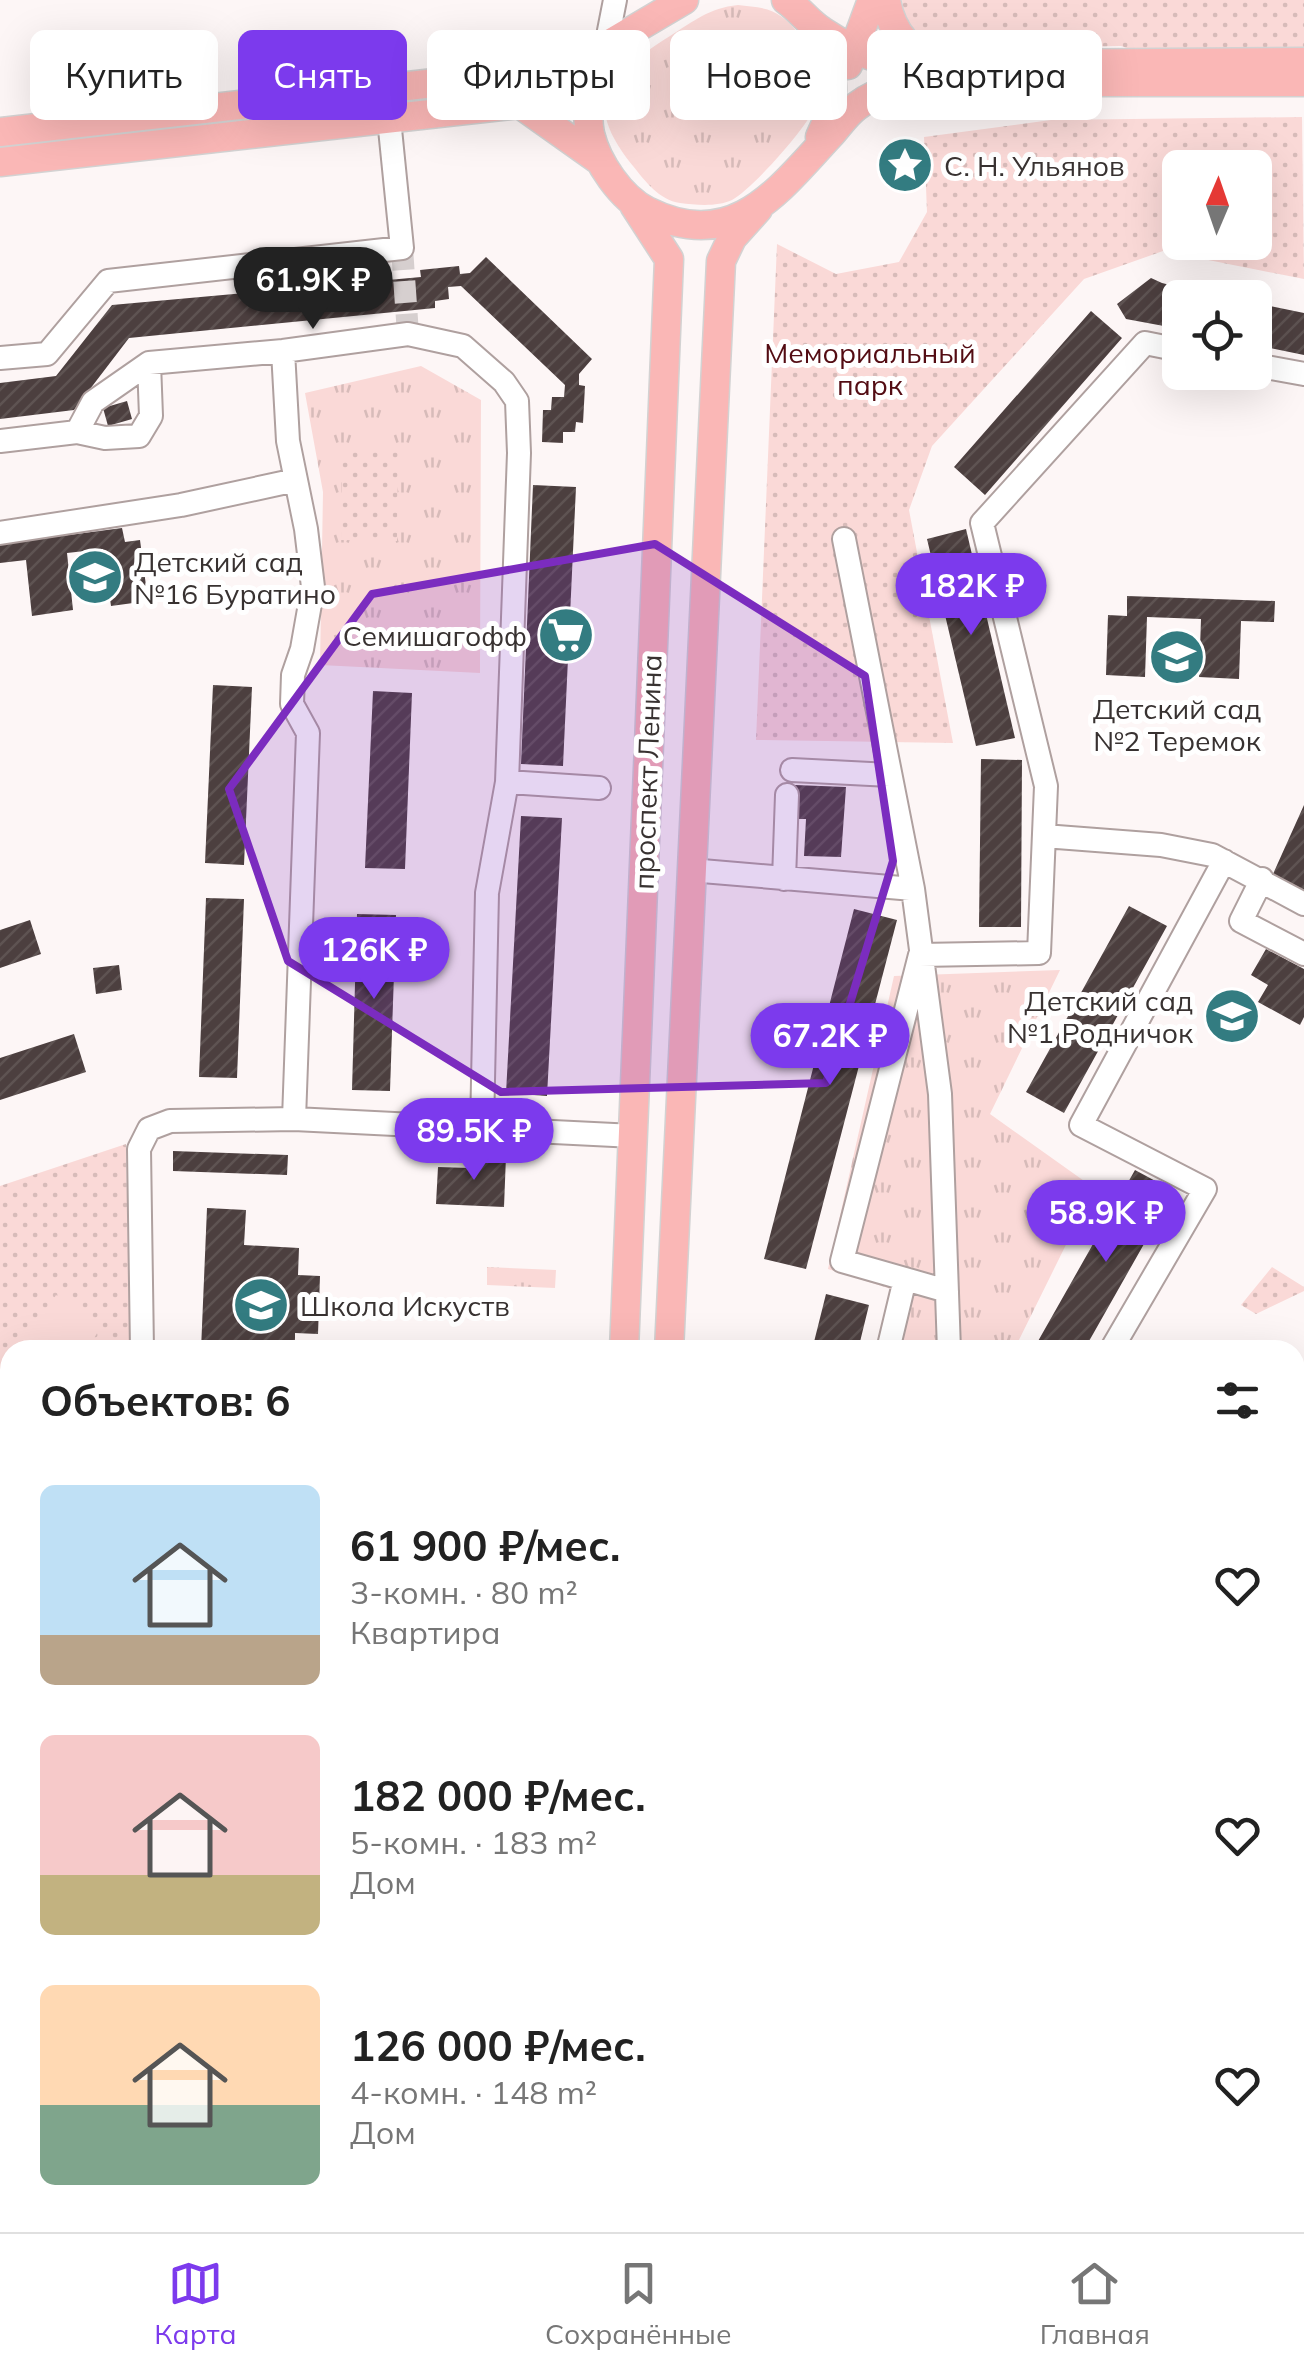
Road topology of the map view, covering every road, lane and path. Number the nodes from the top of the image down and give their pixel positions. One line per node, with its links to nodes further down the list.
1 (615, 0): 6 (street)
2 (684, 0): 7 (main road)
3 (786, 0): 8 (main road)
4 (872, 0): 11 (main road)
5 (886, 0): 9 (main road)
6 (609, 30)
7 (633, 30)
8 (819, 30)
9 (895, 30)
10 (847, 45): 11 (main road)
11 (854, 49): 12 (main road); 15 (main road)
12 (867, 55)
13 (1304, 62): 14 (main road)
14 (1102, 69)
15 (847, 70)
16 (1102, 78): 17 (main road)
17 (1304, 82)
18 (427, 84): 25 (main road)
19 (867, 100): 26 (main road)
20 (407, 116): 27 (main road)
21 (370, 120): 28 (main road)
22 (388, 120): 33 (street)
23 (589, 120): 27 (main road)
24 (829, 120): 26 (main road)
25 (0, 132)
26 (810, 156): 30 (main road, проспект Ленина)
27 (599, 160): 29 (main road, проспект Ленина)
28 (0, 162)
29 (634, 205): 30 (main road); 58 (main road, проспект Ленина)
30 (758, 209): 49 (main road, проспект Ленина)
31 (1162, 346): 47 (street)
32 (283, 351): 34 (street); 39 (street); 44 (street)
33 (0, 358)
34 (148, 364): 37 (street); 37 (street)
35 (1272, 368): 36 (street)
36 (1304, 374)
37 (77, 432): 38 (street)
38 (0, 441)
39 (296, 480): 40 (street); 56 (street)
40 (0, 532)
41 (844, 539): 43 (street)
42 (792, 770): 43 (street)
43 (890, 775): 52 (street)
44 (506, 782): 45 (street); 57 (street)
45 (599, 788)
46 (787, 795): 50 (street)
47 (1044, 836): 48 (street); 55 (street)
48 (1224, 861): 51 (street); 66 (street)
49 (690, 870): 50 (street); 63 (main road, проспект Ленина)
50 (784, 879): 52 (street)
51 (1262, 879): 53 (street); 54 (street)
52 (913, 889): 55 (street)
53 (1304, 904)
54 (1304, 954)
55 (920, 955): 59 (street); 60 (street)
56 (294, 1119): 57 (street); 61 (street)
57 (482, 1128): 58 (street)
58 (634, 1136): 62 (main road, проспект Ленина)
59 (905, 1280): 60 (street); 64 (street)
60 (947, 1291): 65 (street)
61 (142, 1340)
62 (624, 1340)
63 (669, 1340)
64 (890, 1340)
65 (949, 1340)
66 (1117, 1340)

